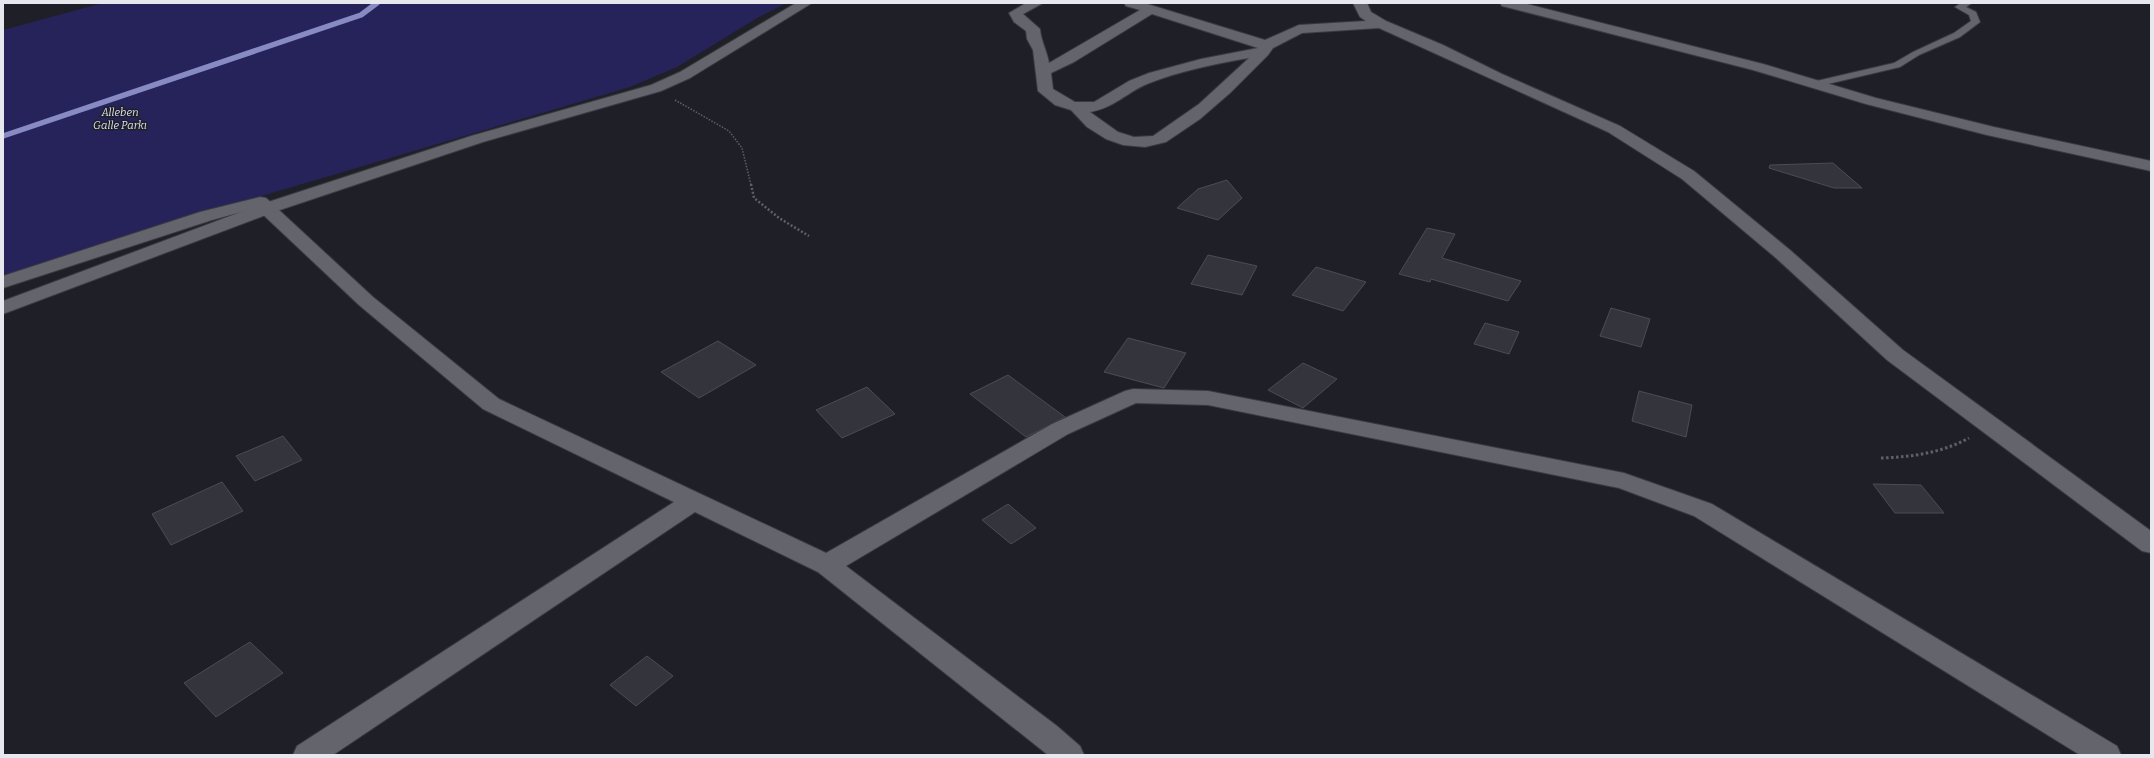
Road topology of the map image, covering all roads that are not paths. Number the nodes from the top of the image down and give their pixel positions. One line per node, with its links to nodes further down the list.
1 (805, 3): 14 (street)
2 (1036, 3): 10 (street)
3 (1131, 3): 7 (street)
4 (1360, 3): 8 (street)
5 (1507, 3): 11 (street)
6 (1968, 3): 11 (lane)
7 (1150, 10): 9 (street); 10 (street)
8 (1381, 24): 9 (street); 18 (street)
9 (1265, 49): 12 (street); 12 (street)
10 (1044, 71): 12 (street)
11 (1815, 84): 13 (street)
12 (1077, 107)
13 (2151, 166)
14 (268, 208): 15 (street); 16 (street); 17 (street)
15 (3, 282)
16 (3, 308)
17 (694, 501): 19 (street); 20 (street)
18 (2151, 544)
19 (827, 565): 21 (street); 22 (street)
20 (308, 755)
21 (1070, 755)
22 (2106, 755)

